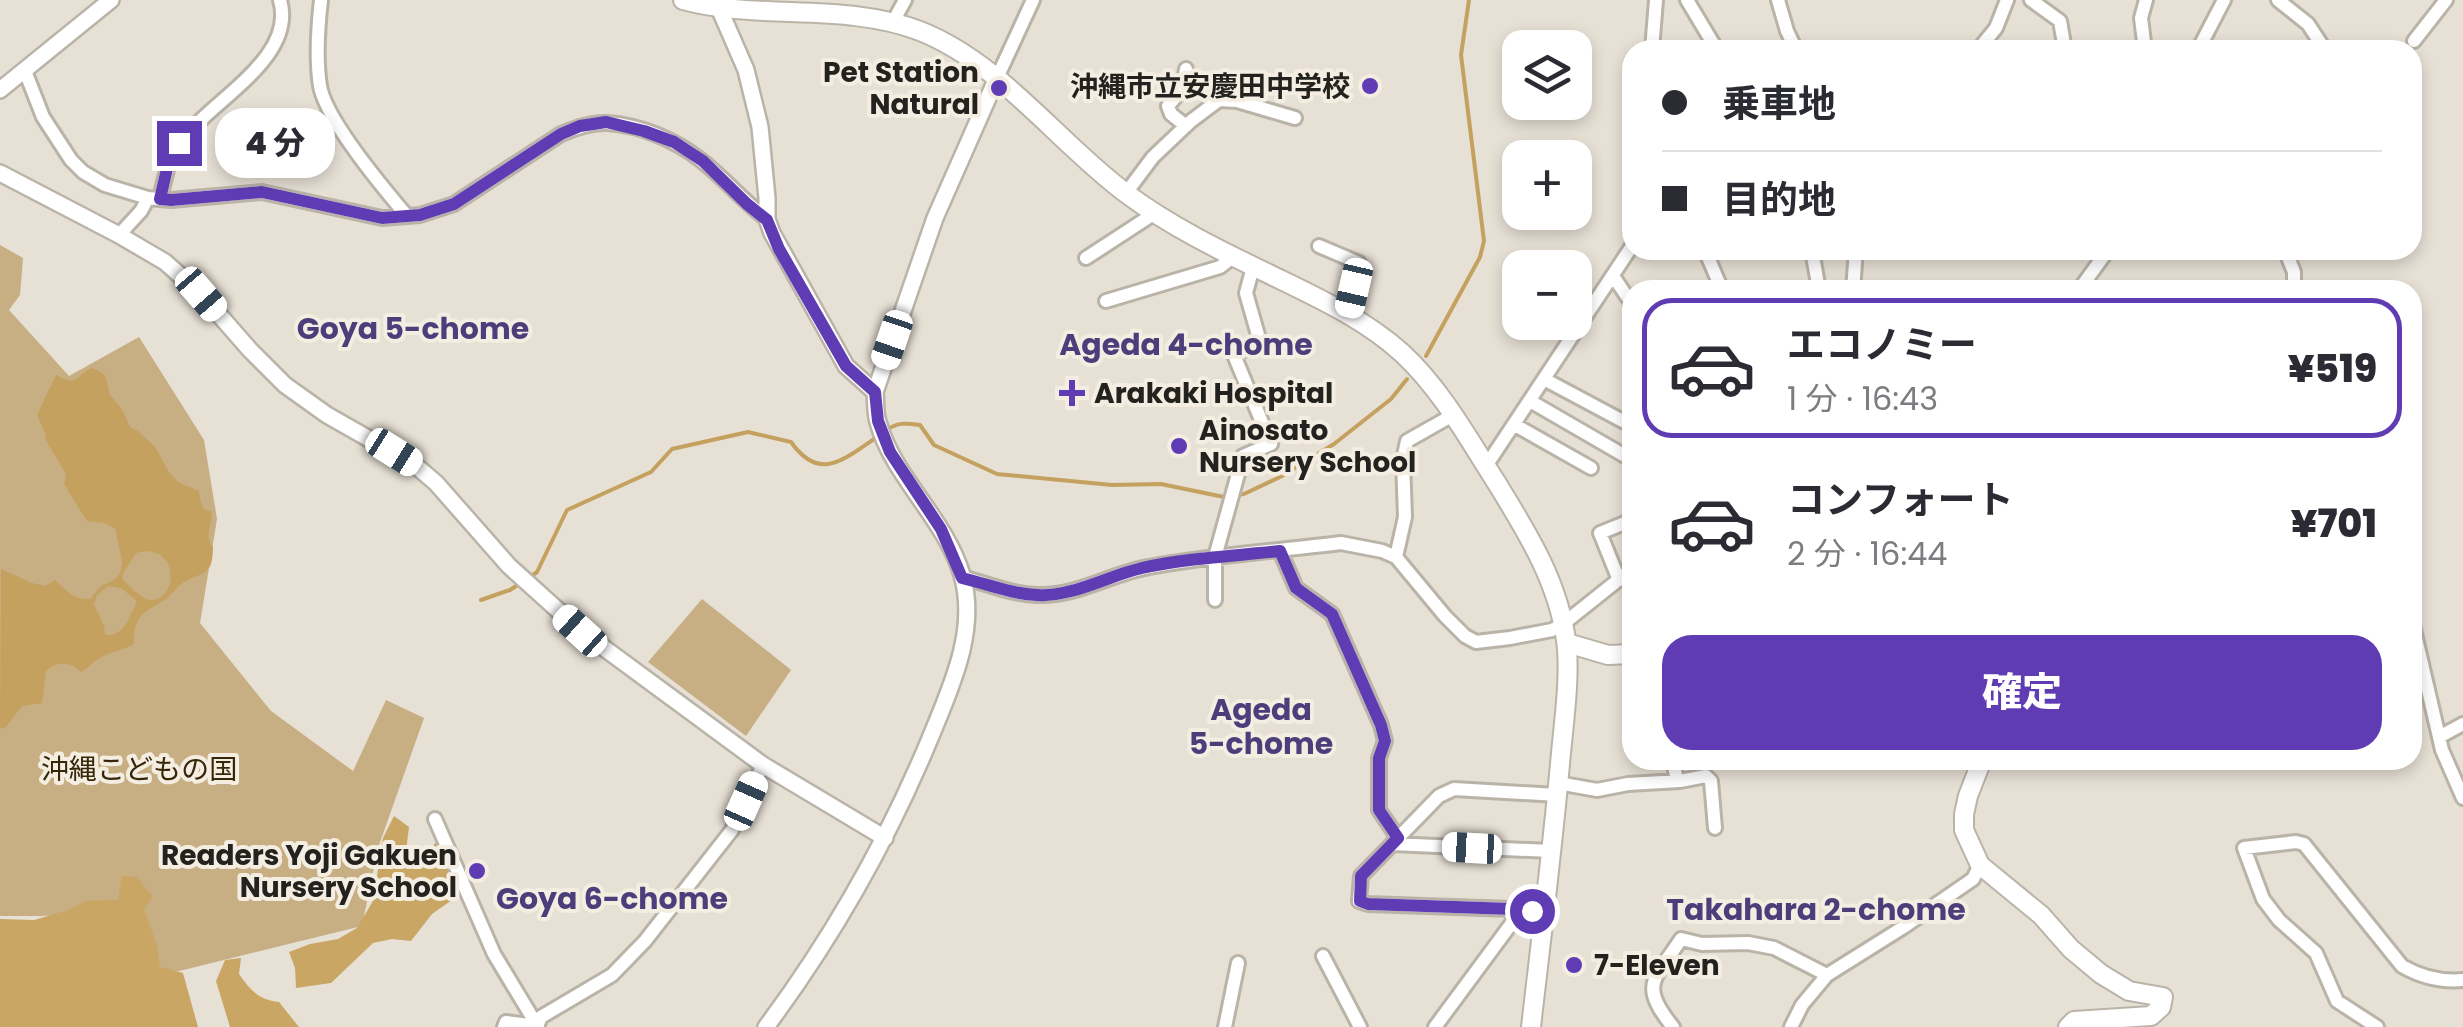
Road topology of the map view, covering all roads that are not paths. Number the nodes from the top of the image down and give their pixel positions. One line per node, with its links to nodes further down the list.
1 (280, 0): 35 (street)
2 (321, 0): 37 (street)
3 (682, 0): 16 (main road)
4 (904, 0): 17 (street)
5 (1032, 0): 29 (street)
6 (1656, 0): 18 (street)
7 (1687, 0): 19 (street)
8 (1778, 0): 20 (street)
9 (2007, 0): 21 (street)
10 (2031, 0): 22 (street)
11 (2146, 0): 23 (street)
12 (2224, 0): 24 (street)
13 (2278, 0): 25 (street)
14 (2446, 0): 26 (street)
15 (102, 3): 28 (street)
16 (719, 8): 17 (main road); 38 (street)
17 (893, 22): 29 (main road)
18 (1653, 40)
19 (1711, 40)
20 (1791, 40)
21 (1986, 40)
22 (2063, 40)
23 (2144, 40)
24 (2205, 40)
25 (2319, 40)
26 (2415, 40)
27 (1186, 68): 32 (street)
28 (25, 71): 30 (street); 35 (street)
29 (996, 80): 34 (main road); 50 (street)
30 (0, 90)
31 (1295, 118): 32 (street)
32 (1186, 126): 34 (street)
33 (0, 173): 39 (street)
34 (1126, 193): 36 (main road)
35 (154, 199): 37 (street); 39 (street)
36 (1155, 213): 41 (main road); 42 (street)
37 (407, 216): 38 (street)
38 (767, 220): 50 (street)
39 (119, 235): 72 (street)
40 (1319, 246): 48 (street)
41 (1234, 256): 44 (main road); 47 (street)
42 (1086, 258)
43 (1623, 260): 45 (street)
44 (1253, 267): 48 (main road); 60 (street)
45 (1613, 276): 46 (street); 49 (street)
46 (1622, 289)
47 (1106, 301)
48 (1348, 314): 52 (main road)
49 (1544, 380): 51 (street); 53 (street)
50 (875, 392): 63 (street)
51 (1530, 401): 54 (street); 55 (street)
52 (1453, 415): 56 (main road); 61 (street)
53 (1622, 421)
54 (1515, 425): 56 (street); 57 (street)
55 (1622, 454)
56 (1486, 466): 66 (main road)
57 (1591, 468)
58 (1622, 524): 64 (street)
59 (1280, 551): 60 (street); 61 (street); 81 (street)
60 (1215, 557): 63 (street); 65 (street)
61 (1396, 557): 66 (street)
62 (1622, 577): 64 (street)
63 (962, 578): 80 (street)
64 (1618, 580): 66 (street)
65 (1215, 600)
66 (1563, 624): 67 (main road)
67 (1567, 644): 68 (main road); 76 (main road)
68 (1622, 654)
69 (2422, 664): 71 (street)
70 (2463, 724): 71 (street)
71 (2439, 737): 77 (street)
72 (763, 765): 80 (street); 89 (street)
73 (1674, 770): 75 (street)
74 (1978, 770): 83 (main road)
75 (1676, 781): 76 (street); 79 (street)
76 (1557, 789): 81 (street); 82 (main road)
77 (2463, 798)
78 (435, 819): 89 (street)
79 (1715, 828)
80 (885, 838): 91 (street)
81 (1395, 841): 82 (street); 84 (street)
82 (1551, 851): 84 (main road)
83 (1980, 865): 87 (street); 98 (main road)
84 (1536, 912): 94 (street); 95 (main road)
85 (1323, 956): 93 (street)
86 (1238, 963): 92 (street)
87 (1827, 975): 96 (street); 97 (street)
88 (2463, 980): 99 (street)
89 (537, 1026): 90 (street)
90 (504, 1027)
91 (766, 1027)
92 (1225, 1027)
93 (1360, 1027)
94 (1435, 1027)
95 (1531, 1027)
96 (1672, 1027)
97 (1791, 1027)
98 (2068, 1027)
99 (2377, 1027)

